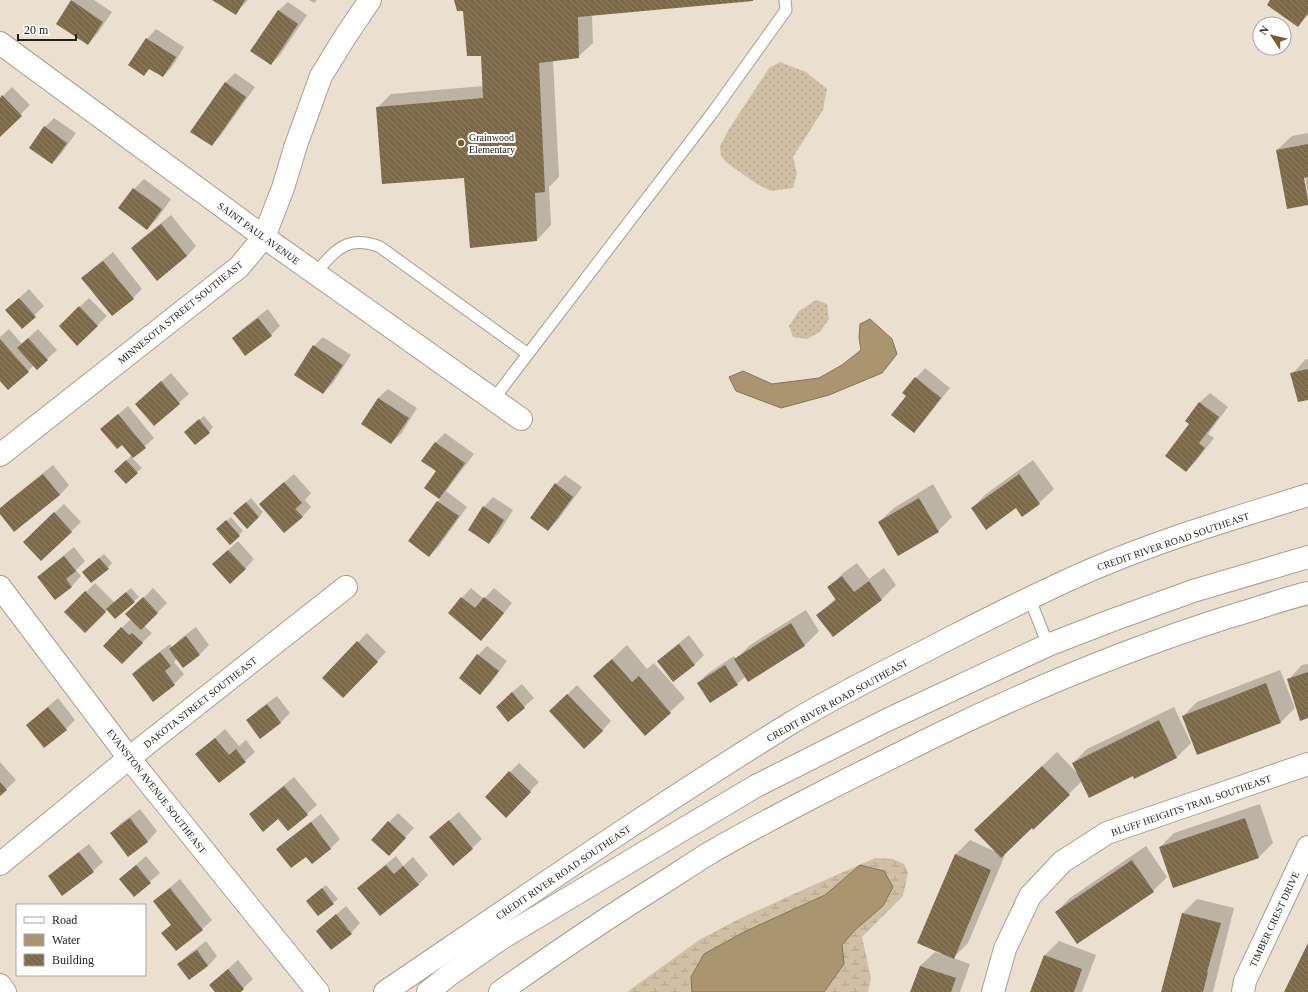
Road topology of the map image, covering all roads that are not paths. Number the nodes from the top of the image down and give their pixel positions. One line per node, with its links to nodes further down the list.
1 (370, 0): 4 (street, MINNESOTA STREET SOUTHEAST)
2 (785, 0): 6 (lane)
3 (0, 43): 4 (street, SAINT PAUL AVENUE)
4 (264, 237): 5 (street, SAINT PAUL AVENUE); 9 (street, MINNESOTA STREET SOUTHEAST)
5 (315, 274): 6 (lane); 7 (street, SAINT PAUL AVENUE)
6 (528, 354): 7 (lane)
7 (493, 400): 8 (street, SAINT PAUL AVENUE)
8 (521, 419)
9 (0, 455)
10 (1308, 495): 15 (street, CREDIT RIVER ROAD SOUTHEAST)
11 (1308, 556): 16 (street)
12 (0, 587): 17 (street, EVANSTON AVENUE SOUTHEAST)
13 (346, 587): 17 (street, DAKOTA STREET SOUTHEAST)
14 (1308, 593): 26 (street)
15 (1029, 598): 16 (lane); 24 (street, CREDIT RIVER ROAD SOUTHEAST)
16 (1048, 645): 25 (street)
17 (129, 758): 20 (street, DAKOTA STREET SOUTHEAST); 23 (street, EVANSTON AVENUE SOUTHEAST)
18 (1308, 764): 27 (street, BLUFF HEIGHTS TRAIL SOUTHEAST)
19 (1308, 847): 28 (street, TIMBER CREST DRIVE)
20 (0, 864)
21 (0, 985): 22 (street)
22 (5, 992)
23 (318, 992)
24 (385, 992)
25 (428, 992)
26 (500, 992)
27 (993, 992)
28 (1243, 992)

